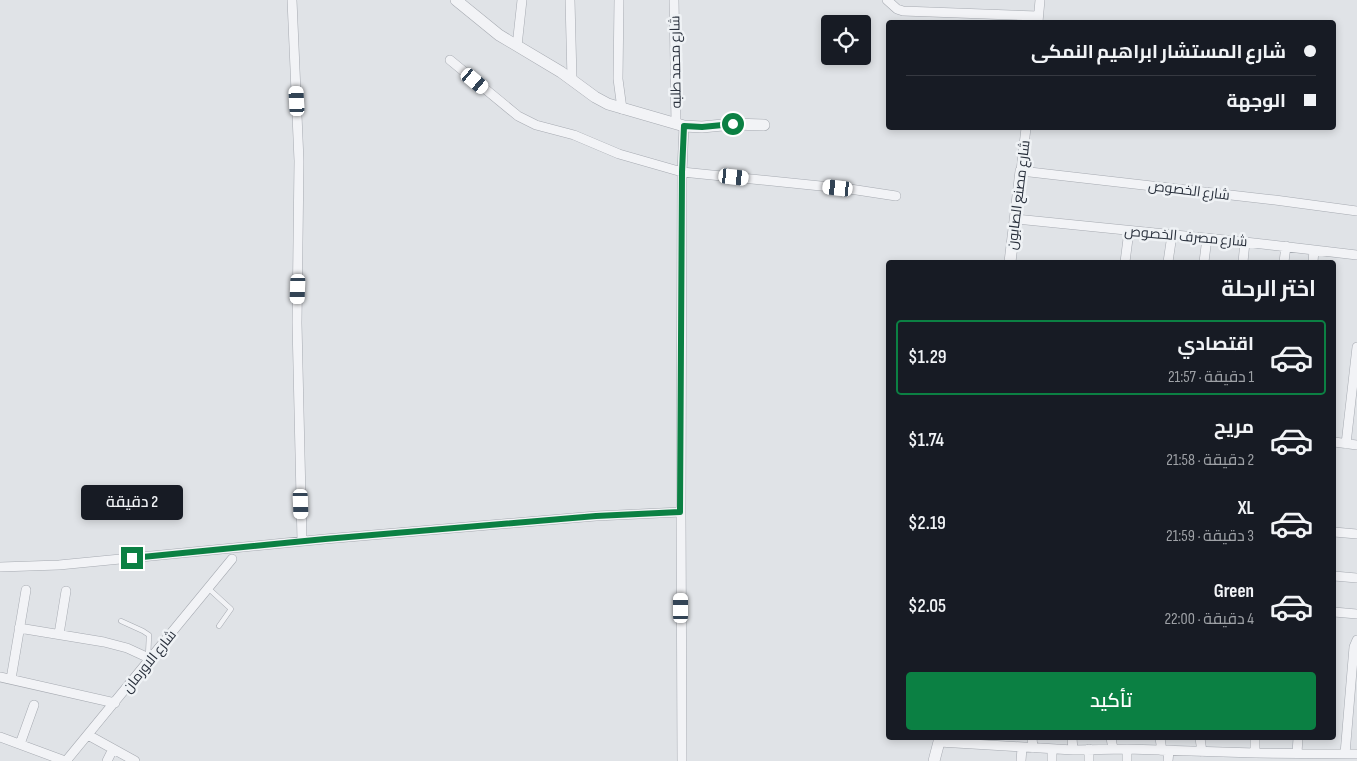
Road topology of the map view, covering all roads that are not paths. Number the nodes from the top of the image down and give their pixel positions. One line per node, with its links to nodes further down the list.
1 (292, 0): 43 (street)
2 (522, 0): 10 (street)
3 (570, 0): 12 (street)
4 (619, 0): 13 (street)
5 (674, 0): 14 (street, شارع محمد طلبه)
6 (887, 0): 9 (street)
7 (1040, 0): 9 (street)
8 (462, 3): 10 (street)
9 (1038, 19)
10 (518, 46): 12 (street)
11 (450, 60): 17 (street)
12 (572, 79): 13 (street)
13 (622, 109): 14 (street)
14 (680, 125): 15 (street); 17 (street, شارع محمد طلبه)
15 (764, 126)
16 (1026, 130): 18 (street, شارع مصنع الصابون)
17 (682, 168): 19 (street); 40 (street, شارع محمد طلبه)
18 (1021, 174): 20 (street, شارع الخصوص); 21 (street, شارع مصنع الصابون)
19 (896, 196)
20 (1357, 211)
21 (1016, 214): 22 (street, شارع مصرف الخصوص); 29 (street, شارع مصنع الصابون)
22 (1129, 231): 23 (street, شارع مصرف الخصوص); 30 (street)
23 (1172, 235): 24 (street, شارع مصرف الخصوص); 31 (street)
24 (1207, 238): 25 (street, شارع مصرف الخصوص); 32 (street)
25 (1245, 242): 26 (street, شارع مصرف الخصوص); 33 (street)
26 (1286, 246): 27 (street, شارع مصرف الخصوص); 34 (street)
27 (1314, 250): 28 (street, شارع مصرف الخصوص); 35 (street)
28 (1357, 255)
29 (1010, 260)
30 (1125, 260)
31 (1168, 260)
32 (1204, 260)
33 (1243, 260)
34 (1284, 260)
35 (1313, 260)
36 (1357, 347): 38 (street)
37 (1336, 442): 38 (street)
38 (1346, 444): 39 (street)
39 (1357, 445)
40 (680, 512): 43 (street); 95 (street, شارع محمد طلبه)
41 (1336, 532): 42 (street)
42 (1357, 534)
43 (302, 541): 45 (street)
44 (232, 559): 48 (street, شارع الاورمان)
45 (0, 567)
46 (1336, 576): 47 (street)
47 (1357, 578)
48 (208, 588): 54 (lane); 58 (street, شارع الاورمان)
49 (26, 590): 55 (street)
50 (66, 591): 56 (street)
51 (1336, 612): 52 (street)
52 (1357, 614)
53 (121, 621): 58 (lane)
54 (219, 626)
55 (19, 628): 56 (street); 60 (street)
56 (59, 634): 58 (street)
57 (1357, 640): 87 (street)
58 (149, 659): 61 (street, شارع الاورمان)
59 (0, 676): 60 (street)
60 (11, 679): 61 (street)
61 (115, 703): 63 (street, شارع الاورمان)
62 (34, 705): 74 (street)
63 (88, 735): 77 (street); 92 (street, شارع الاورمان)
64 (0, 737): 74 (street)
65 (940, 740): 73 (street); 96 (street)
66 (1032, 740): 76 (street)
67 (1072, 740): 82 (street)
68 (1112, 740): 80 (street)
69 (1161, 740): 83 (street)
70 (1200, 740): 84 (street)
71 (1255, 740): 85 (street)
72 (1298, 740): 86 (street)
73 (1005, 742): 75 (street)
74 (20, 744): 92 (street)
75 (1022, 748): 76 (street); 97 (street)
76 (1033, 748): 78 (street)
77 (113, 749): 93 (street); 94 (street)
78 (1052, 749): 82 (street); 98 (street)
79 (1089, 749): 80 (street); 82 (street); 99 (street)
80 (1113, 749): 81 (street)
81 (1127, 749): 83 (street); 100 (street)
82 (1073, 750)
83 (1165, 751): 84 (street); 101 (street)
84 (1202, 752): 89 (street)
85 (1255, 753): 89 (street); 90 (street)
86 (1297, 753): 90 (street); 91 (street)
87 (1345, 754): 88 (street); 91 (street)
88 (1357, 754)
89 (1219, 757)
90 (1266, 757)
91 (1323, 758)
92 (65, 761)
93 (107, 761)
94 (135, 761)
95 (682, 761)
96 (934, 761)
97 (1021, 761)
98 (1052, 761)
99 (1089, 761)
100 (1126, 761)
101 (1168, 761)

